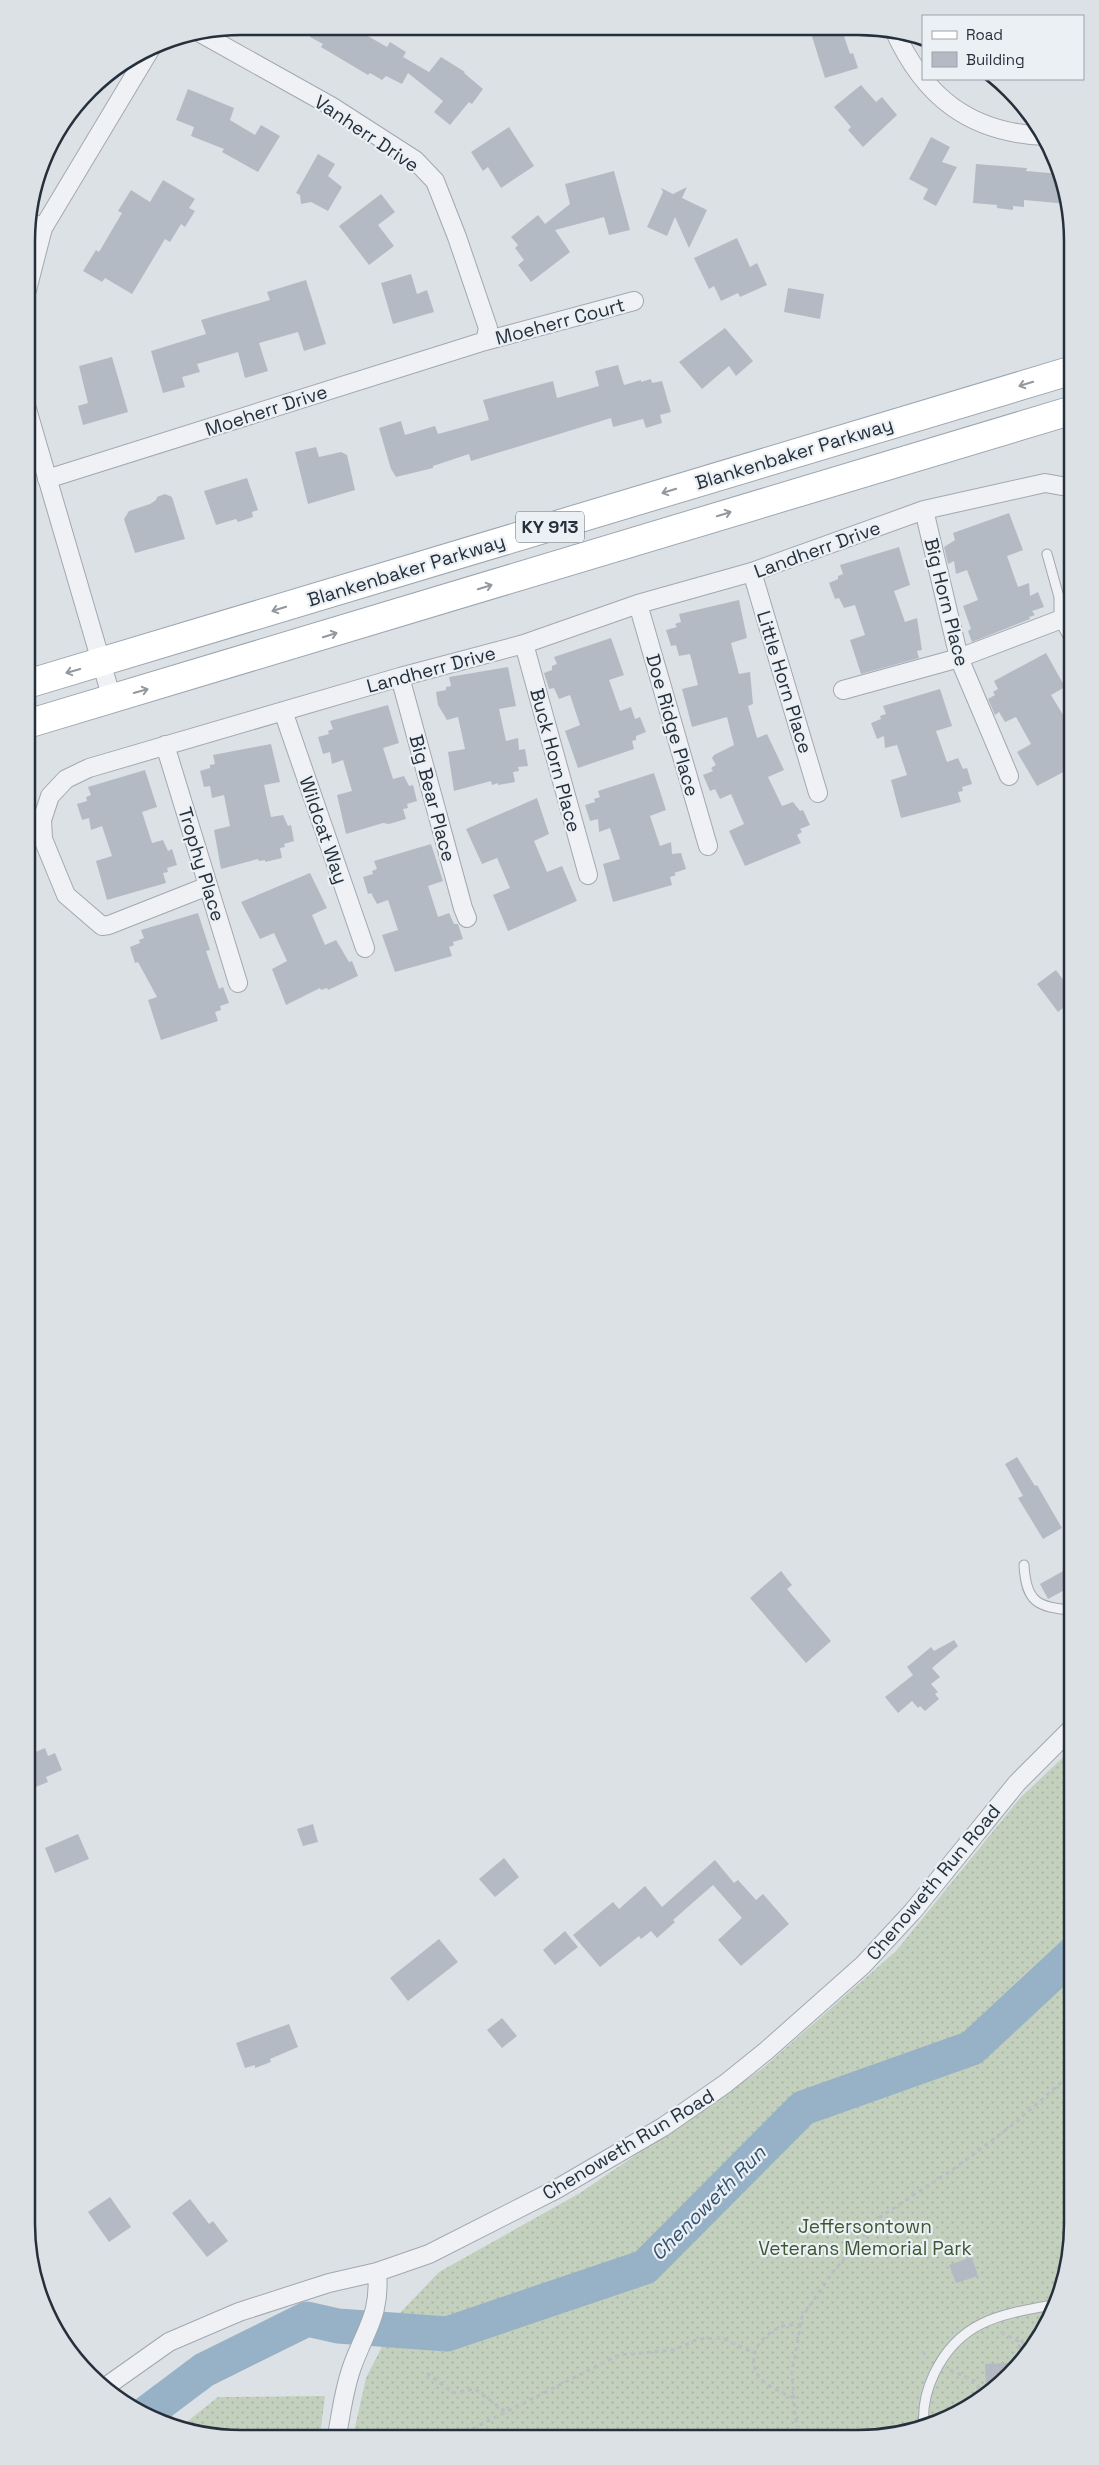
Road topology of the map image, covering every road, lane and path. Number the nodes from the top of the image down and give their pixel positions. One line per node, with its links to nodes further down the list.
1 (209, 38): 9 (street, Vanherr Drive)
2 (898, 39): 4 (street)
3 (143, 60): 7 (street)
4 (922, 78)
5 (923, 80): 6 (street)
6 (1035, 136)
7 (36, 225)
8 (634, 301): 9 (street, Moeherr Court)
9 (485, 341): 13 (street, Moeherr Drive)
10 (1064, 373): 23 (main road, Blankenbaker Parkway / KY 913, one-way to 23)
11 (1064, 413): 27 (main road, Blankenbaker Parkway / KY 913, one-way to 11)
12 (35, 438): 13 (street)
13 (46, 479): 23 (street)
14 (1064, 486): 15 (street, Landherr Drive)
15 (924, 510): 17 (street, Landherr Drive); 22 (street, Big Horn Place)
16 (1047, 554): 19 (lane)
17 (752, 572): 18 (street, Landherr Drive); 32 (street, Little Horn Place)
18 (638, 604): 21 (street, Landherr Drive); 33 (street, Doe Ridge Place)
19 (1059, 620): 20 (lane); 22 (street)
20 (1064, 629)
21 (524, 644): 24 (street, Landherr Drive); 34 (street, Buck Horn Place)
22 (959, 658): 26 (street); 31 (street, Big Horn Place)
23 (101, 663): 25 (main road, Blankenbaker Parkway / KY 913, one-way to 25); 27 (street)
24 (400, 677): 28 (street, Landherr Drive); 36 (street, Big Bear Place)
25 (35, 682)
26 (843, 690)
27 (112, 699): 29 (main road, Blankenbaker Parkway / KY 913)
28 (283, 711): 30 (street, Landherr Drive); 37 (street, Wildcat Way)
29 (35, 722)
30 (165, 745): 35 (street, Trophy Place); 35 (street, Landherr Drive)
31 (1009, 776)
32 (818, 792)
33 (708, 846)
34 (588, 875)
35 (208, 886): 38 (street, Trophy Place)
36 (467, 918)
37 (365, 948)
38 (238, 983)
39 (1024, 1565): 40 (lane)
40 (1064, 1610)
41 (1064, 1736): 43 (street, Chenoweth Run Road)
42 (1064, 2079): 45 (path)
43 (377, 2272): 56 (street, Chenoweth Run Road); 61 (street)
44 (1047, 2306): 53 (lane)
45 (801, 2324): 50 (path); 58 (path)
46 (996, 2330): 48 (path)
47 (1030, 2337): 48 (path)
48 (1020, 2342): 51 (path)
49 (922, 2352): 53 (path)
50 (754, 2353): 58 (path); 59 (path)
51 (1018, 2353)
52 (954, 2362): 54 (path)
53 (940, 2363): 54 (path); 60 (lane)
54 (949, 2369): 57 (path)
55 (427, 2373): 59 (path)
56 (111, 2383)
57 (980, 2389)
58 (794, 2399): 63 (path)
59 (507, 2413): 62 (path)
60 (924, 2419)
61 (338, 2430)
62 (471, 2430)
63 (799, 2430)

